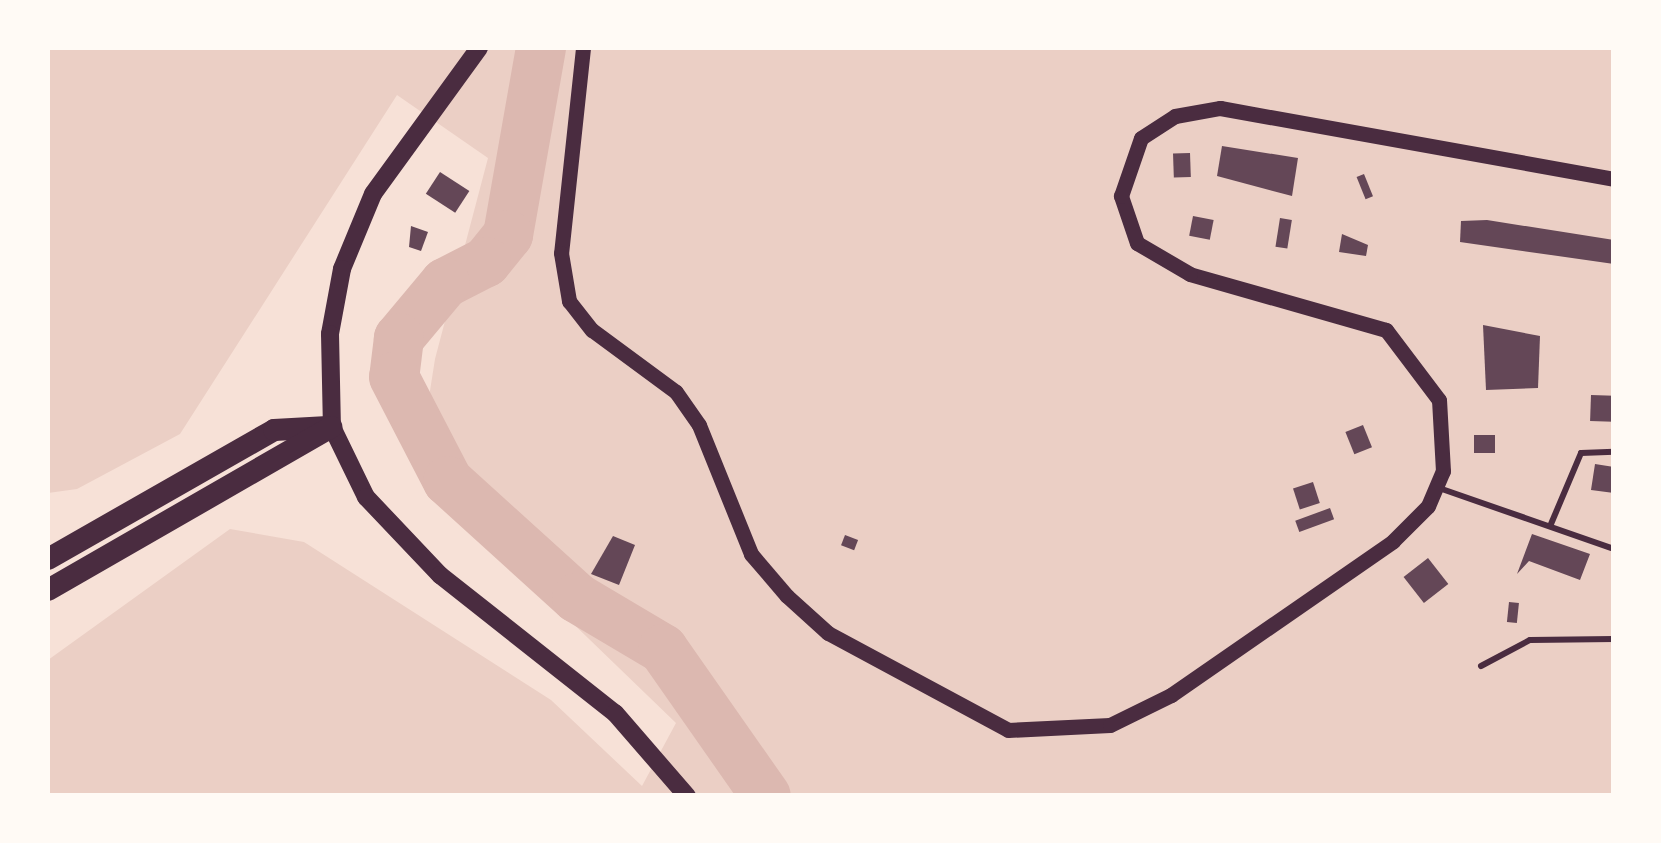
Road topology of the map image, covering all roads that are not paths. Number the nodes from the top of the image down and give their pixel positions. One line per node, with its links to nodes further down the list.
1 (479, 48): 4 (main road)
2 (583, 48): 6 (street)
3 (1614, 179): 6 (street)
4 (332, 427): 9 (highway); 10 (highway); 13 (main road)
5 (1614, 452): 7 (lane)
6 (1438, 487): 7 (lane)
7 (1551, 524): 8 (lane)
8 (1614, 549)
9 (48, 559)
10 (48, 590)
11 (1614, 639): 12 (lane)
12 (1480, 666)
13 (687, 796)

